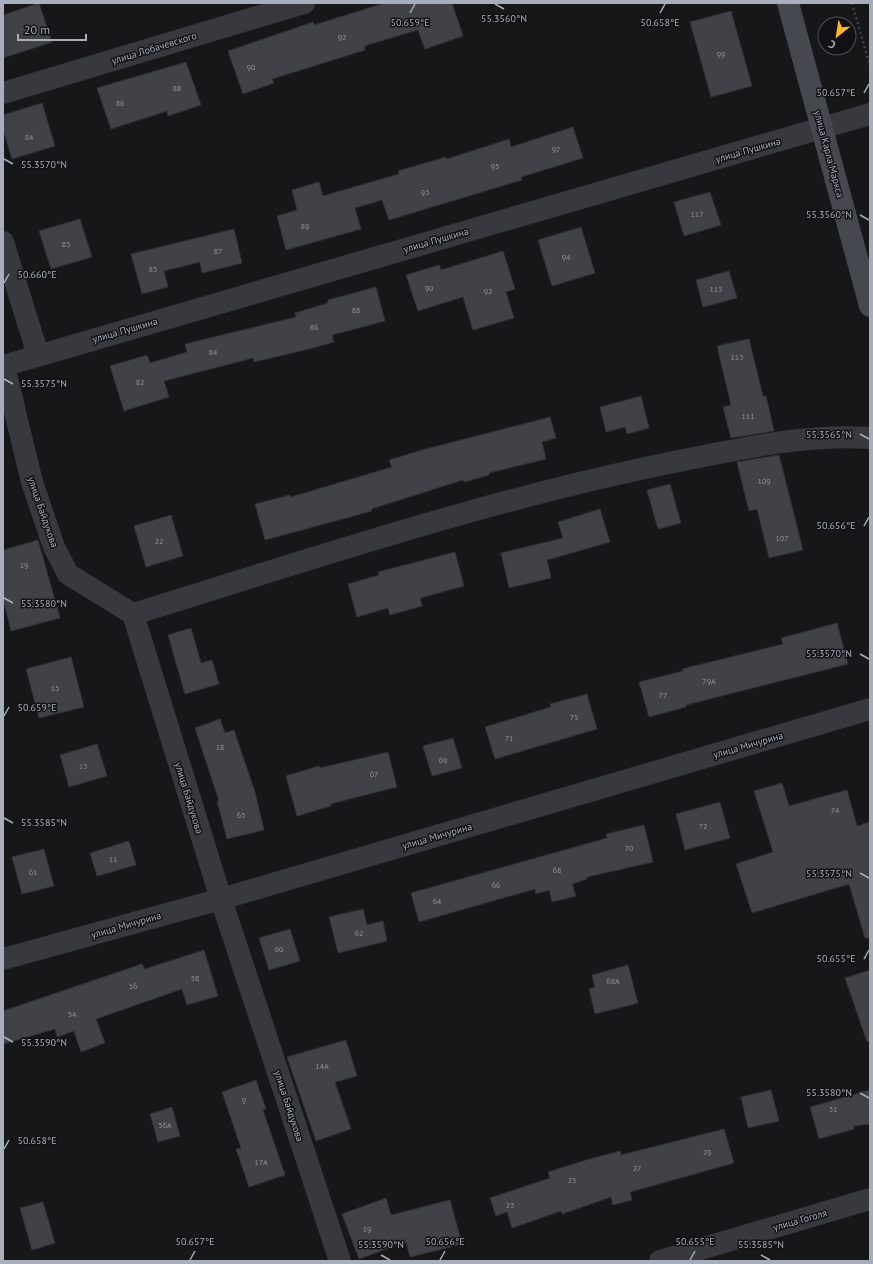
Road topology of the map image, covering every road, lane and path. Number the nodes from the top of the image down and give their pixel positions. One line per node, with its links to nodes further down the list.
1 (304, 3): 5 (street, улица Лобачевского)
2 (788, 3): 7 (main road, улица Карла Маркса)
3 (852, 3): 4 (path)
4 (870, 66)
5 (3, 93)
6 (870, 114): 7 (street, улица Пушкина)
7 (822, 128): 9 (main road, улица Карла Маркса); 10 (street, улица Пушкина)
8 (3, 242): 10 (street)
9 (870, 306)
10 (38, 356): 11 (street, улица Пушкина)
11 (4, 366): 13 (street, улица Байдукова)
12 (870, 438): 13 (street)
13 (133, 614): 15 (street, улица Байдукова)
14 (870, 709): 15 (street, улица Мичурина)
15 (221, 899): 16 (street, улица Мичурина); 18 (street, улица Байдукова)
16 (3, 960)
17 (870, 1199): 19 (street, улица Гоголя)
18 (340, 1261)
19 (660, 1261)

